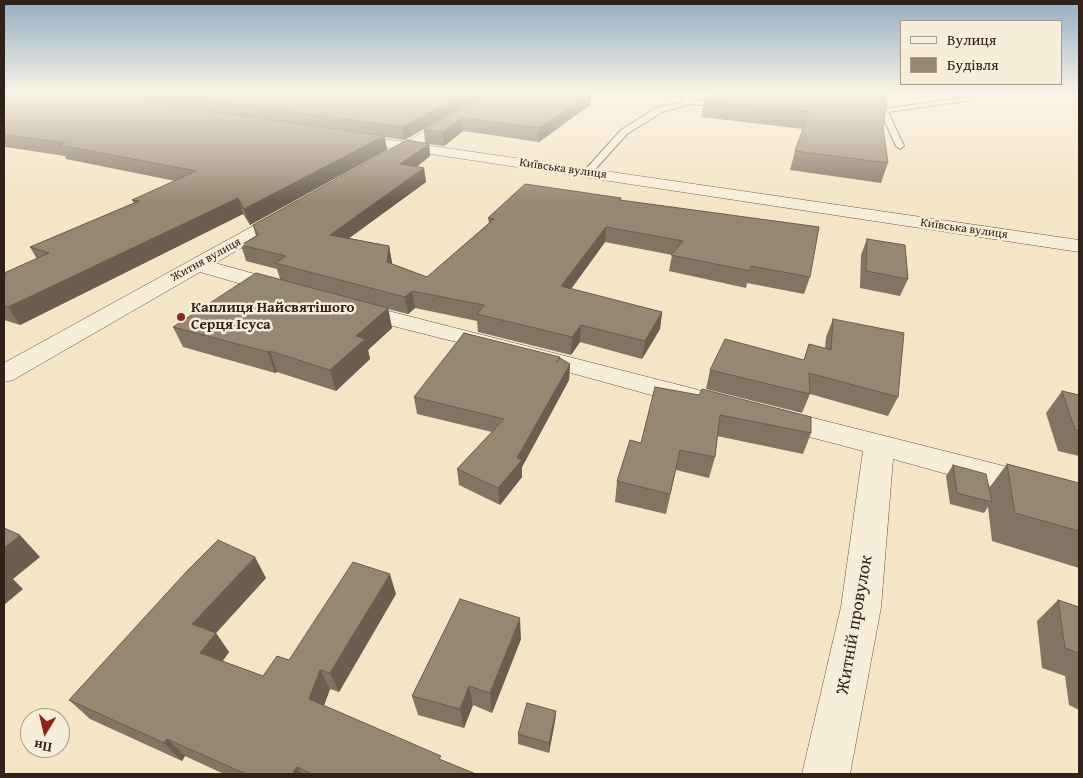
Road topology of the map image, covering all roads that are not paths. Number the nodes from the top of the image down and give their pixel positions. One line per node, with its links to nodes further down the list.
1 (437, 130): 5 (street)
2 (627, 130): 8 (lane)
3 (893, 130): 6 (lane)
4 (330, 135): 5 (street, Київська вулиця)
5 (409, 146): 7 (street); 8 (street, Київська вулиця)
6 (900, 146)
7 (366, 170)
8 (587, 173): 10 (street, Київська вулиця)
9 (307, 203): 11 (street, Житня вулиця)
10 (1079, 246)
11 (198, 265): 12 (street, Житня вулиця); 13 (street)
12 (4, 374)
13 (715, 403)
14 (744, 410): 15 (street)
15 (879, 444): 16 (street); 17 (street, Житній провулок)
16 (1079, 498)
17 (826, 774)

